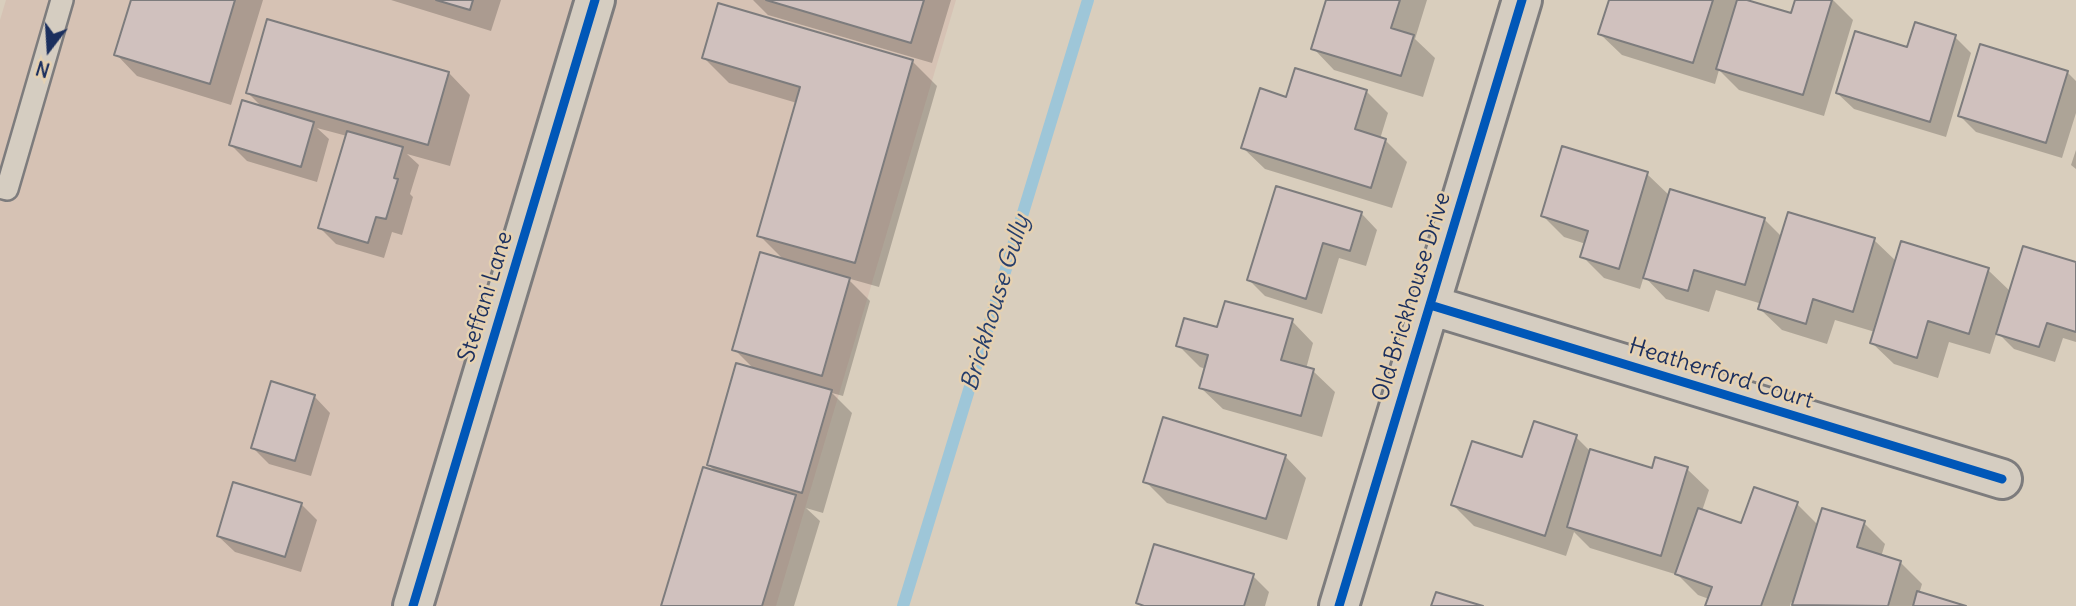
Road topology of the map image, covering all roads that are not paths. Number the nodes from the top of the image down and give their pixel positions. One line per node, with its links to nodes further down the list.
1 (62, 0): 4 (lane)
2 (595, 0): 7 (street, Steffani Lane)
3 (1522, 0): 5 (street, Old Brickhouse Drive)
4 (0, 187)
5 (1430, 305): 6 (street, Heatherford Court); 8 (street, Old Brickhouse Drive)
6 (2002, 480)
7 (413, 606)
8 (1339, 606)

